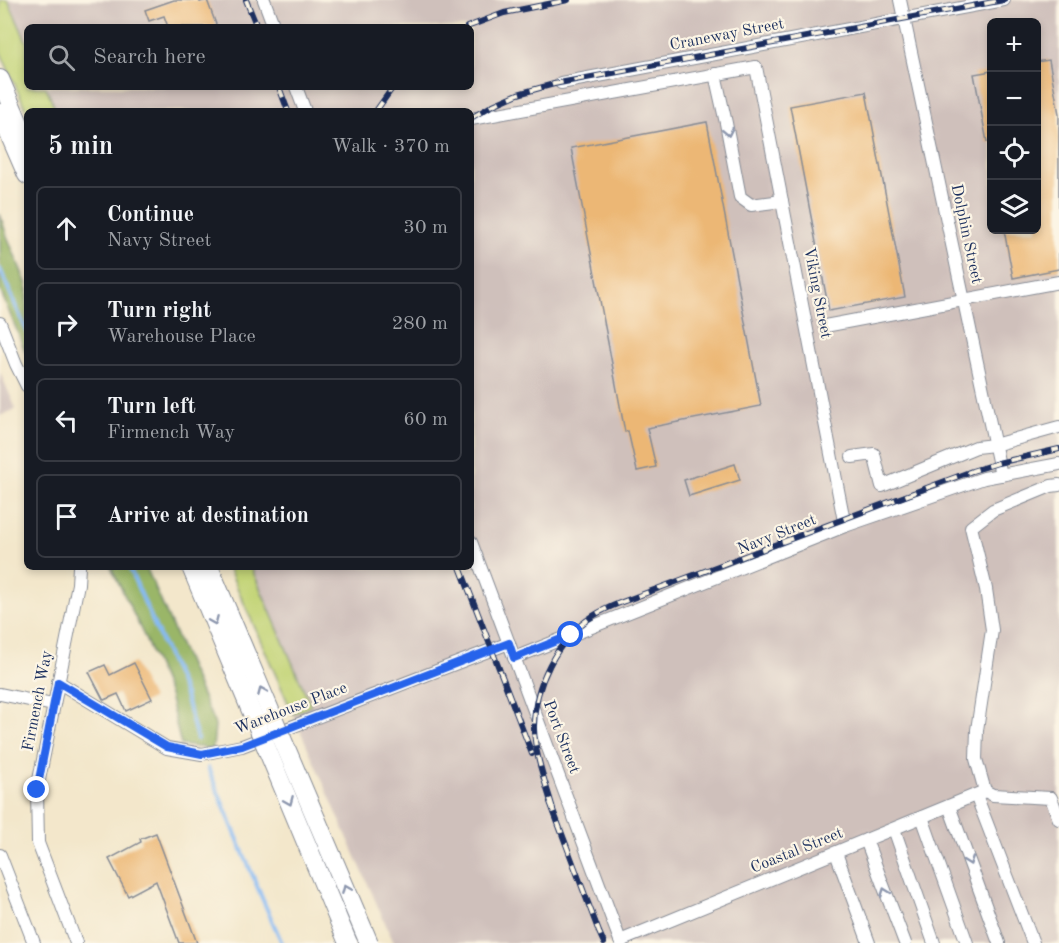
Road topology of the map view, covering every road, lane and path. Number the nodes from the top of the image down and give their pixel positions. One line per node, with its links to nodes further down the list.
1 (264, 0): 5 (street)
2 (900, 0): 4 (street, Dolphin Street)
3 (1004, 0): 4 (street, Craneway Street)
4 (904, 19): 8 (street, Craneway Street); 17 (street, Dolphin Street)
5 (273, 24)
6 (715, 74): 12 (street); 15 (street, one-way to 15); 15 (street, Viking Street)
7 (0, 79): 13 (highway)
8 (561, 83)
9 (297, 90): 10 (street)
10 (304, 108)
11 (0, 112): 14 (highway)
12 (474, 118)
13 (24, 135)
14 (24, 168)
15 (782, 201): 27 (street, Viking Street)
16 (1059, 282): 17 (street)
17 (963, 300): 19 (street); 22 (street, Dolphin Street)
18 (0, 322): 20 (street)
19 (825, 326)
20 (24, 380)
21 (1059, 427): 22 (street)
22 (994, 445): 23 (street); 25 (street, Dolphin Street)
23 (852, 457)
24 (1059, 464): 25 (street, Navy Street)
25 (1001, 475): 27 (street, Navy Street)
26 (1059, 485): 37 (street)
27 (845, 526): 33 (street, Navy Street)
28 (474, 550): 32 (street, Port Street)
29 (79, 570): 34 (street, Firmench Way)
30 (192, 570): 48 (highway, one-way to 48, bridge)
31 (210, 570): 49 (highway, one-way to 31, bridge)
32 (509, 643): 33 (street, Port Street); 34 (street, Warehouse Place)
33 (514, 658): 45 (street, Port Street)
34 (58, 682): 36 (street, Firmench Way)
35 (0, 694): 36 (street)
36 (53, 705): 47 (street, Firmench Way)
37 (981, 793): 38 (street, Coastal Street); 40 (street); 55 (street)
38 (949, 806): 39 (street, Coastal Street); 54 (street, one-way to 54)
39 (922, 818): 41 (street, Coastal Street); 53 (street)
40 (1059, 819)
41 (894, 829): 42 (street, Coastal Street); 52 (street)
42 (866, 840): 43 (street, Coastal Street); 51 (street, one-way to 42)
43 (836, 853): 45 (street, Coastal Street); 50 (street)
44 (0, 855): 46 (street)
45 (621, 942)
46 (34, 943)
47 (76, 943)
48 (348, 943)
49 (369, 943)
50 (869, 943)
51 (904, 943)
52 (934, 943)
53 (967, 943)
54 (999, 943)
55 (1033, 943)

